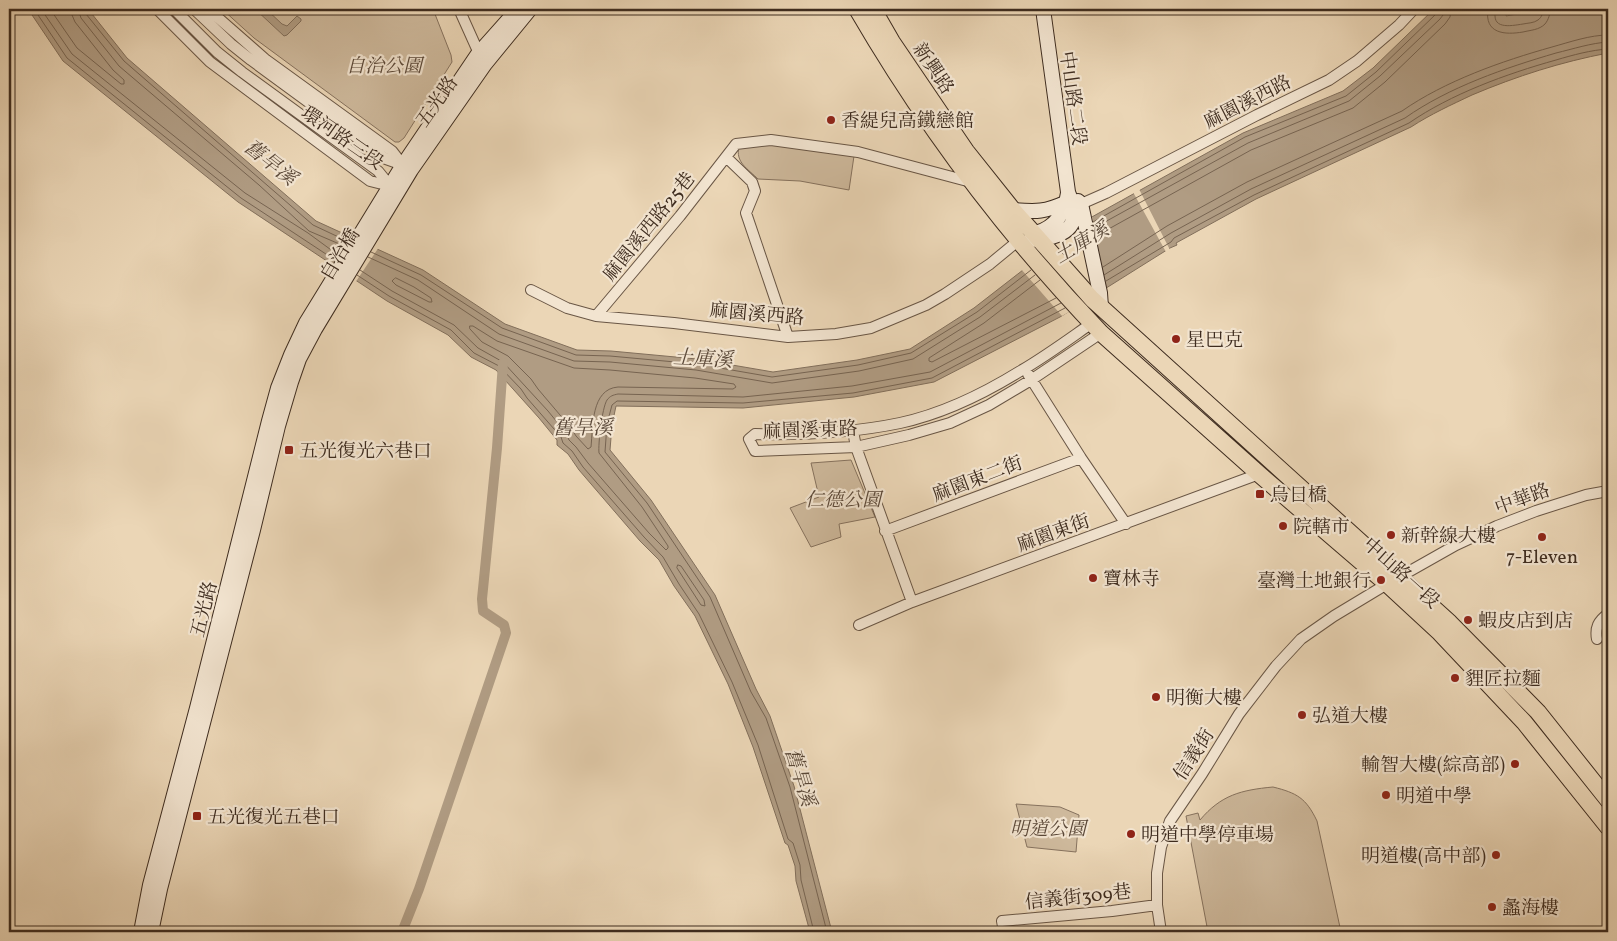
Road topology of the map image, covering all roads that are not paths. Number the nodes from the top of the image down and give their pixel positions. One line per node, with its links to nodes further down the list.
1 (158, 9): 16 (street, 環河路三段)
2 (174, 9): 16 (street, 環河路三段)
3 (194, 9): 14 (street, 環河路三段)
4 (208, 9): 14 (street, 環河路三段)
5 (459, 9): 12 (street)
6 (518, 9): 12 (main road, 五光路)
7 (530, 9): 12 (main road, 五光路)
8 (857, 9): 15 (main road, 新興路)
9 (874, 9): 18 (main road, 新興路)
10 (1043, 9): 17 (main road, 中山路二段)
11 (1414, 9): 17 (street, 麻園溪西路)
12 (482, 59): 14 (main road, 五光路)
13 (726, 157): 15 (street, 麻園溪西路25巷); 25 (street, 麻園溪西路25巷); 27 (street)
14 (407, 168): 16 (main road, 五光路)
15 (971, 182): 21 (main road, 新興路)
16 (394, 189): 19 (main road, 五光路)
17 (1072, 199): 18 (main road); 20 (main road, 中山路二段); 23 (main road)
18 (1013, 210): 20 (main road, 新興路)
19 (377, 218): 24 (main road, 自治橋)
20 (1040, 239): 21 (main road, 中山路二段); 23 (main road)
21 (1024, 246): 26 (main road, 中山路一段); 27 (street, 麻園溪西路)
22 (531, 290): 25 (street, 麻園溪西路)
23 (1098, 300): 37 (main road, 中山路一段)
24 (324, 304): 45 (main road, 五光路); 46 (main road, 五光路)
25 (596, 316): 27 (street, 麻園溪西路)
26 (1096, 328): 28 (street, 麻園溪東路); 29 (street, 麻園溪東路); 33 (main road, 中山路一段)
27 (788, 337)
28 (1024, 369): 29 (street); 30 (street, 麻園溪東路)
29 (1030, 380): 31 (street, 麻園溪東路); 32 (street)
30 (853, 431): 31 (street); 31 (street, 麻園溪東路)
31 (856, 447): 36 (street)
32 (1081, 458): 35 (street); 36 (street, 麻園東二街)
33 (1259, 474): 35 (street, 麻園東街); 37 (main road, 中山路一段)
34 (1608, 491): 37 (street, 中華路)
35 (1126, 524): 38 (street, 麻園東街)
36 (885, 531): 38 (street)
37 (1393, 581): 42 (main road, 中山路一段); 43 (main road, 中山路一段); 44 (street, 信義街)
38 (912, 602): 40 (street, 麻園東街)
39 (1608, 614): 41 (street)
40 (859, 625)
41 (1597, 640)
42 (1608, 800)
43 (1608, 827)
44 (1157, 905): 47 (street, 信義街309巷); 48 (street, 信義街)
45 (142, 932)
46 (151, 932)
47 (1004, 932)
48 (1161, 932)

